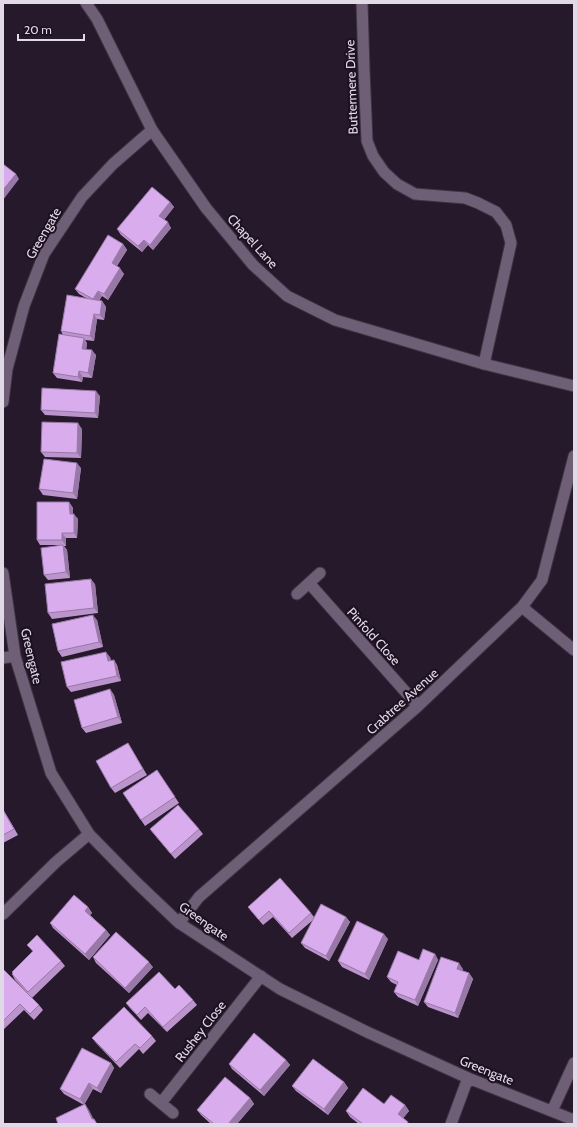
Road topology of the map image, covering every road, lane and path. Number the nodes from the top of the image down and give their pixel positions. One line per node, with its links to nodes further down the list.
1 (86, 3): 3 (street, Chapel Lane)
2 (362, 3): 4 (street, Buttermere Drive)
3 (152, 130): 4 (street, Chapel Lane); 6 (street, Greengate)
4 (484, 364): 5 (street, Chapel Lane)
5 (574, 386)
6 (3, 402)
7 (574, 456): 12 (street, Crabtree Avenue)
8 (3, 573): 14 (street, Greengate)
9 (320, 573): 10 (street)
10 (309, 583): 11 (street); 16 (street, Pinfold Close)
11 (297, 594)
12 (522, 607): 13 (street); 16 (street, Crabtree Avenue)
13 (574, 650)
14 (15, 656): 15 (street); 17 (street, Greengate)
15 (3, 658)
16 (418, 706): 19 (street, Crabtree Avenue)
17 (89, 834): 18 (street); 19 (street, Greengate)
18 (3, 914)
19 (179, 922): 20 (street, Greengate)
20 (261, 976): 22 (street, Greengate); 24 (street, Rushey Close)
21 (574, 1063): 25 (street)
22 (468, 1078): 25 (street, Greengate); 28 (street)
23 (150, 1094): 24 (street)
24 (161, 1103): 26 (street)
25 (552, 1111): 27 (street, Greengate)
26 (173, 1113)
27 (574, 1120)
28 (451, 1124)

